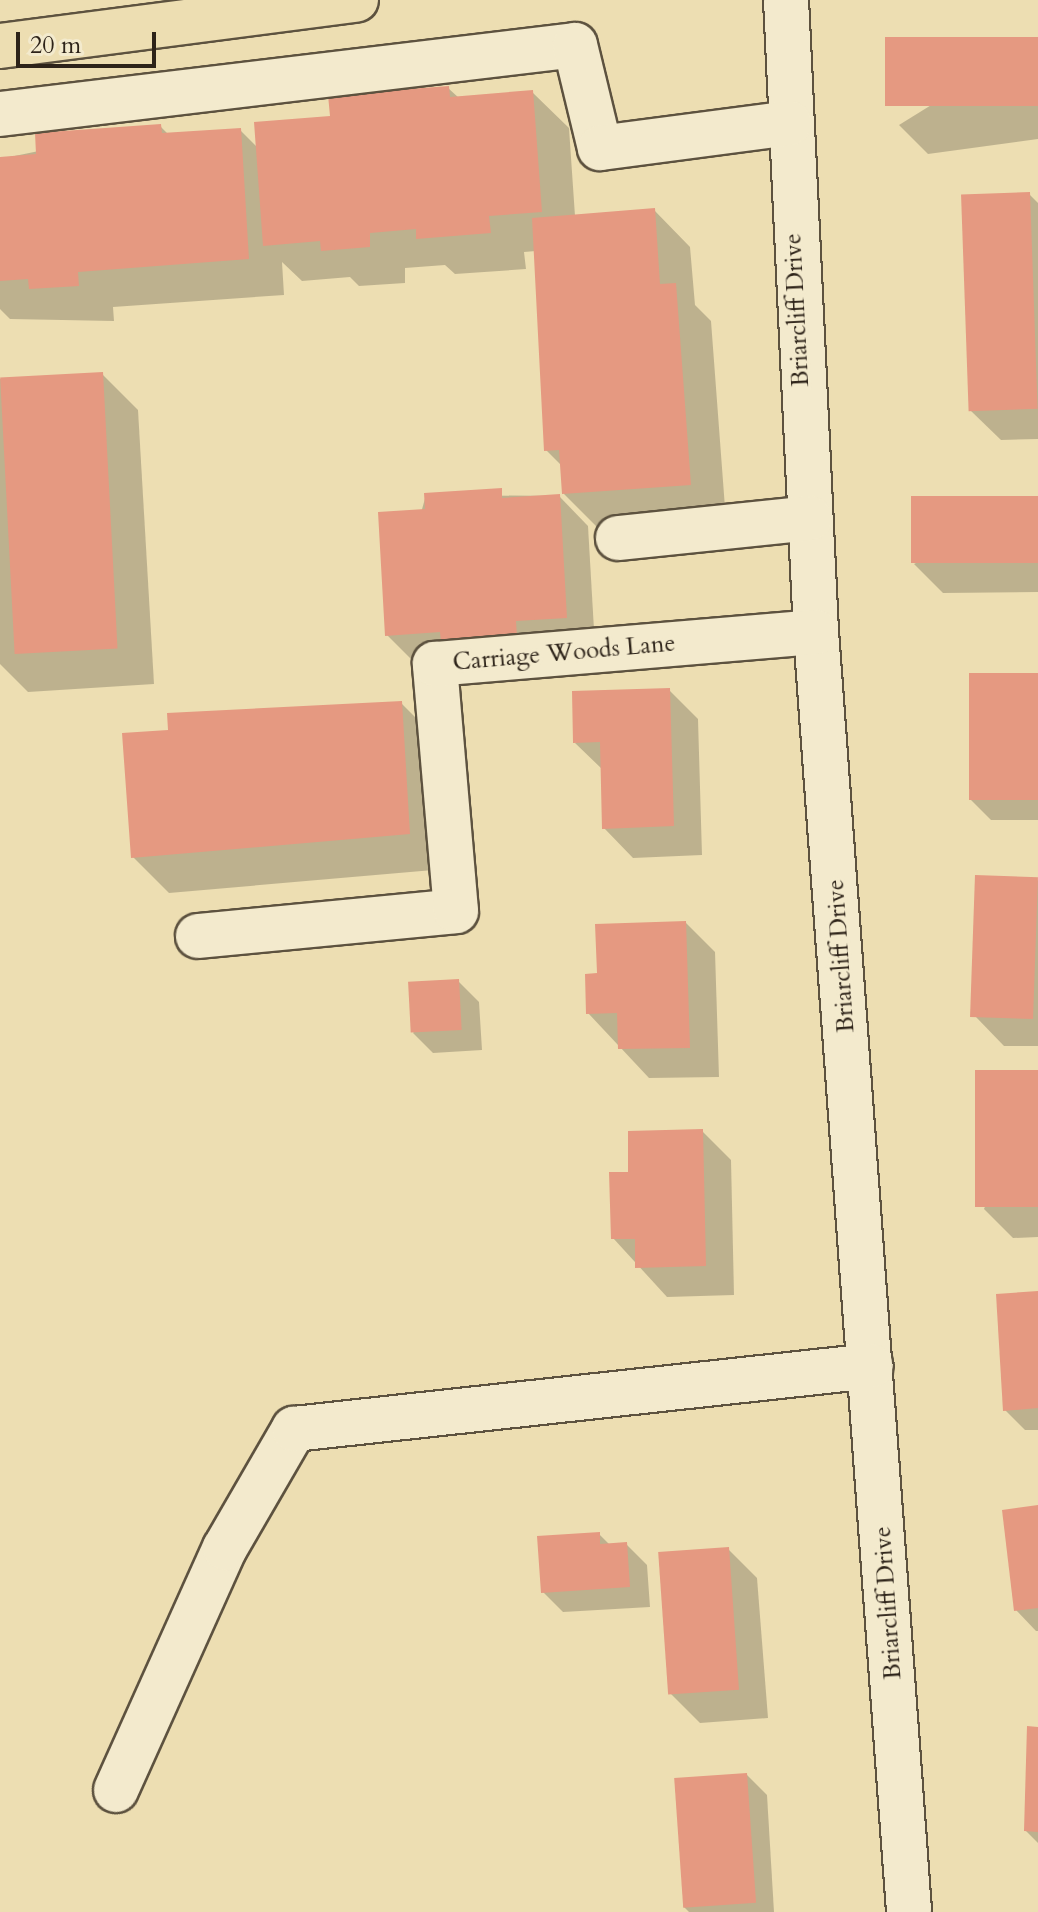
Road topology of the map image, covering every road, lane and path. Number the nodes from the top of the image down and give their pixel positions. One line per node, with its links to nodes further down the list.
1 (356, 0): 3 (main road)
2 (786, 0): 5 (street, Briarcliff Drive)
3 (0, 46)
4 (0, 114): 5 (street)
5 (789, 123): 6 (street, Briarcliff Drive)
6 (810, 518): 7 (street); 8 (street, Briarcliff Drive)
7 (618, 538)
8 (816, 632): 9 (street, Carriage Woods Lane); 10 (street, Briarcliff Drive)
9 (198, 936)
10 (871, 1366): 11 (street); 12 (street, Briarcliff Drive)
11 (116, 1790)
12 (909, 1912)

